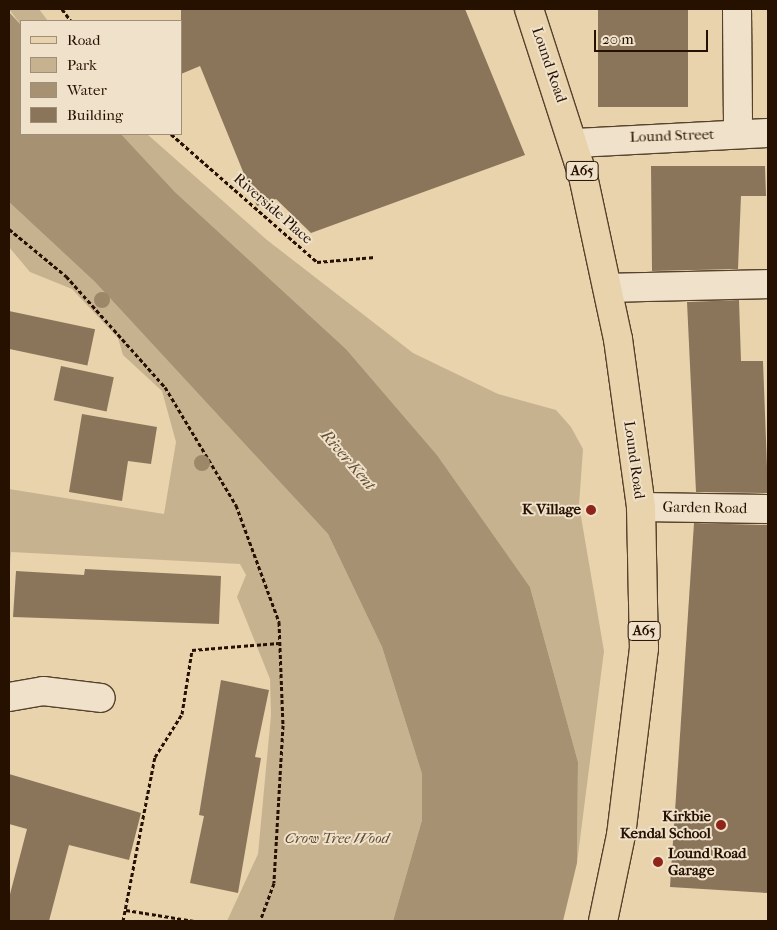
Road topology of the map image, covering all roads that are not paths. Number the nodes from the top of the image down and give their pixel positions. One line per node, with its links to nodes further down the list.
1 (529, 9): 5 (main road, Lound Road / A65)
2 (737, 9): 4 (street)
3 (768, 133): 4 (street, Lound Street)
4 (738, 134): 5 (street, Lound Street)
5 (576, 143): 7 (main road, Lound Road / A65)
6 (768, 284): 7 (street)
7 (608, 288): 8 (main road, Lound Road / A65)
8 (641, 507): 9 (street, Garden Road); 12 (main road, Lound Road / A65)
9 (768, 509)
10 (9, 697): 11 (street)
11 (101, 698)
12 (603, 921)

